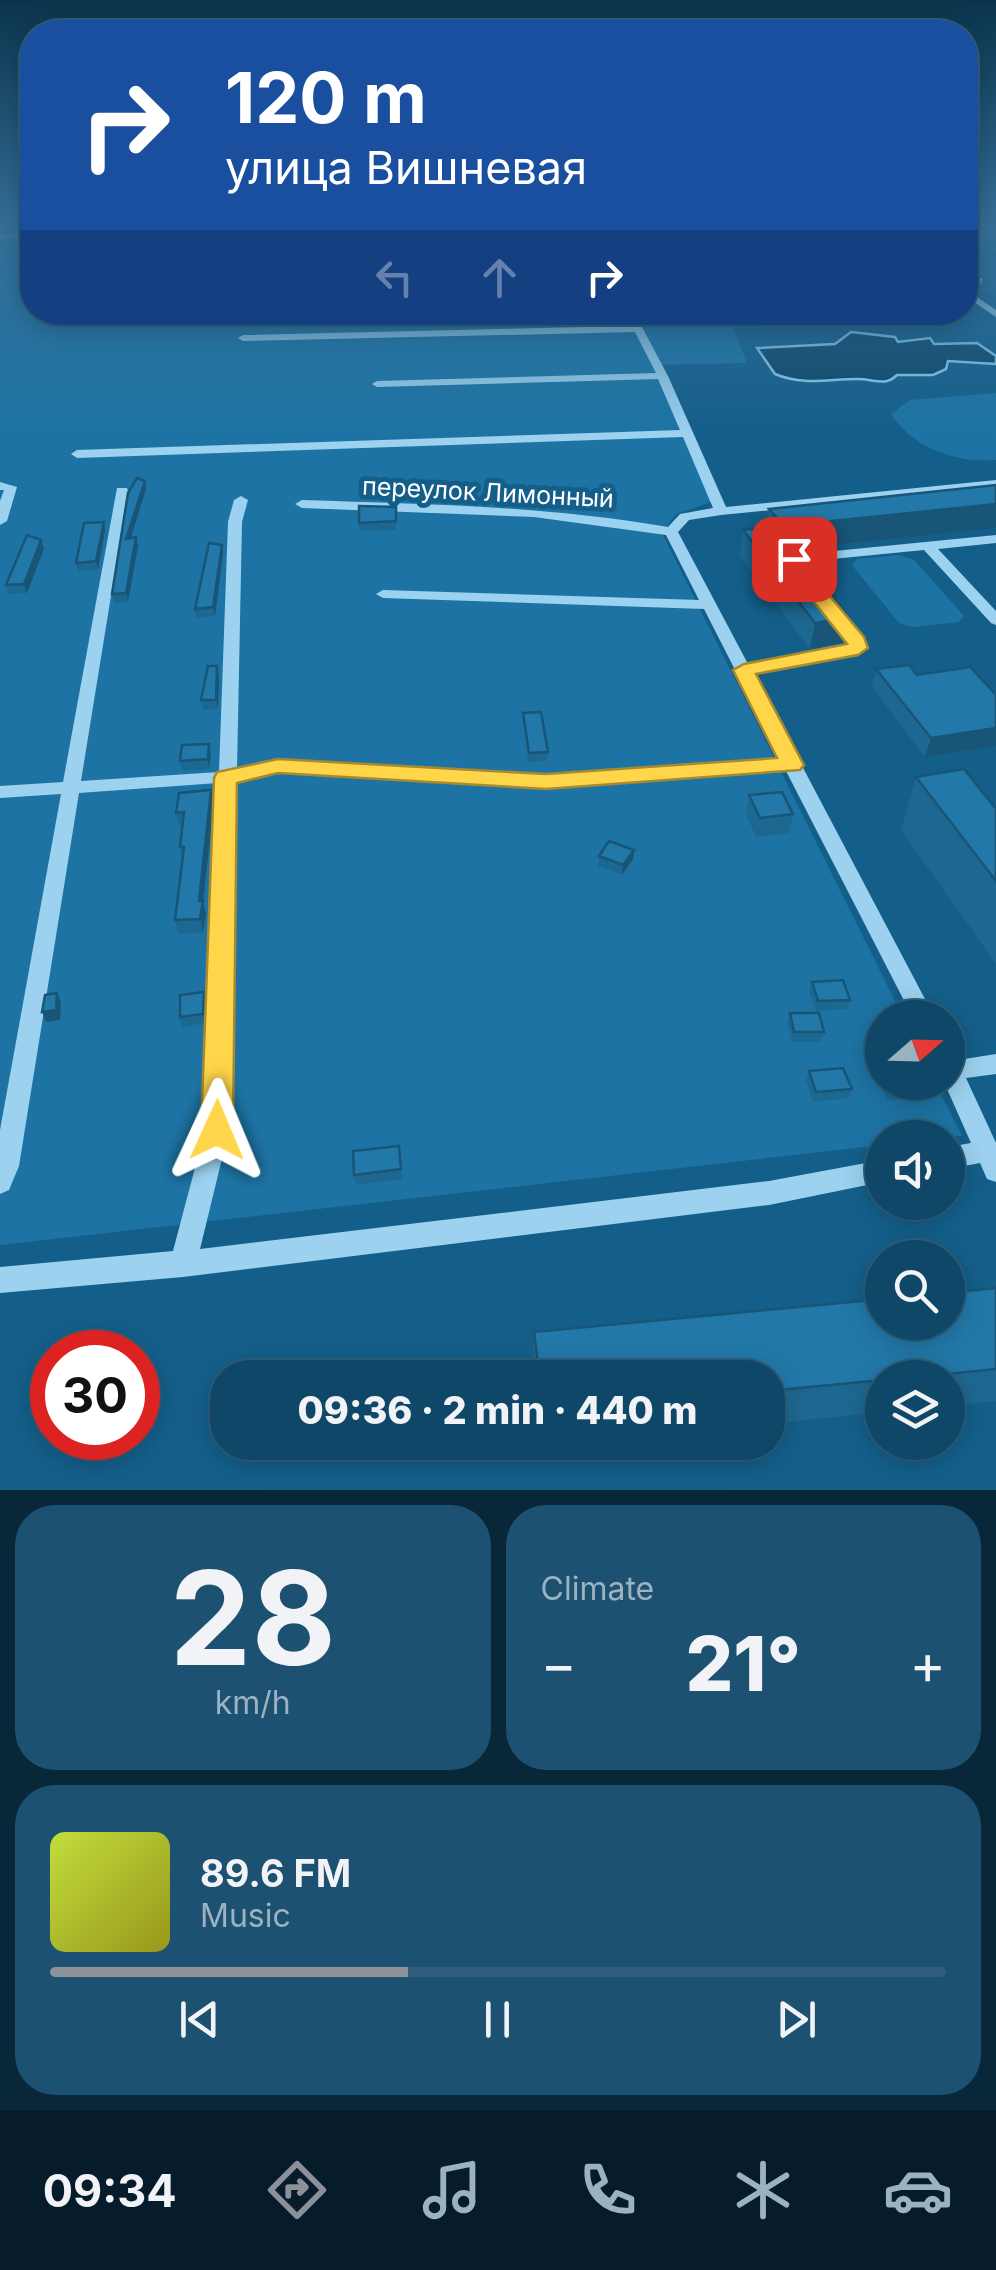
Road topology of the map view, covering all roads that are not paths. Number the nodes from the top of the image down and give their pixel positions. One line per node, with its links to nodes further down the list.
1 (636, 325): 2 (street)
2 (638, 329): 3 (street); 4 (street)
3 (243, 338)
4 (663, 376): 5 (street); 6 (street)
5 (377, 384)
6 (687, 433): 7 (street); 13 (street)
7 (77, 454)
8 (996, 484): 13 (street)
9 (5, 486): 14 (street)
10 (122, 491): 26 (street)
11 (241, 500): 25 (street)
12 (302, 504): 15 (street, переулок Лимонный)
13 (720, 511): 15 (street)
14 (0, 521)
15 (672, 532): 21 (street)
16 (996, 539): 17 (street)
17 (928, 546): 18 (street); 22 (street)
18 (806, 580)
19 (383, 594): 21 (street)
20 (819, 595): 23 (street)
21 (710, 605): 23 (street)
22 (996, 620)
23 (744, 670): 24 (street)
24 (792, 765): 25 (street); 28 (street)
25 (226, 778): 26 (street); 36 (street)
26 (71, 787): 27 (street); 35 (street)
27 (0, 792)
28 (915, 1000)
29 (996, 1064): 30 (street)
30 (965, 1066)
31 (964, 1100): 33 (street)
32 (965, 1159): 33 (street)
33 (991, 1161)
34 (865, 1174): 36 (street)
35 (0, 1182)
36 (183, 1264): 37 (street)
37 (0, 1280)

